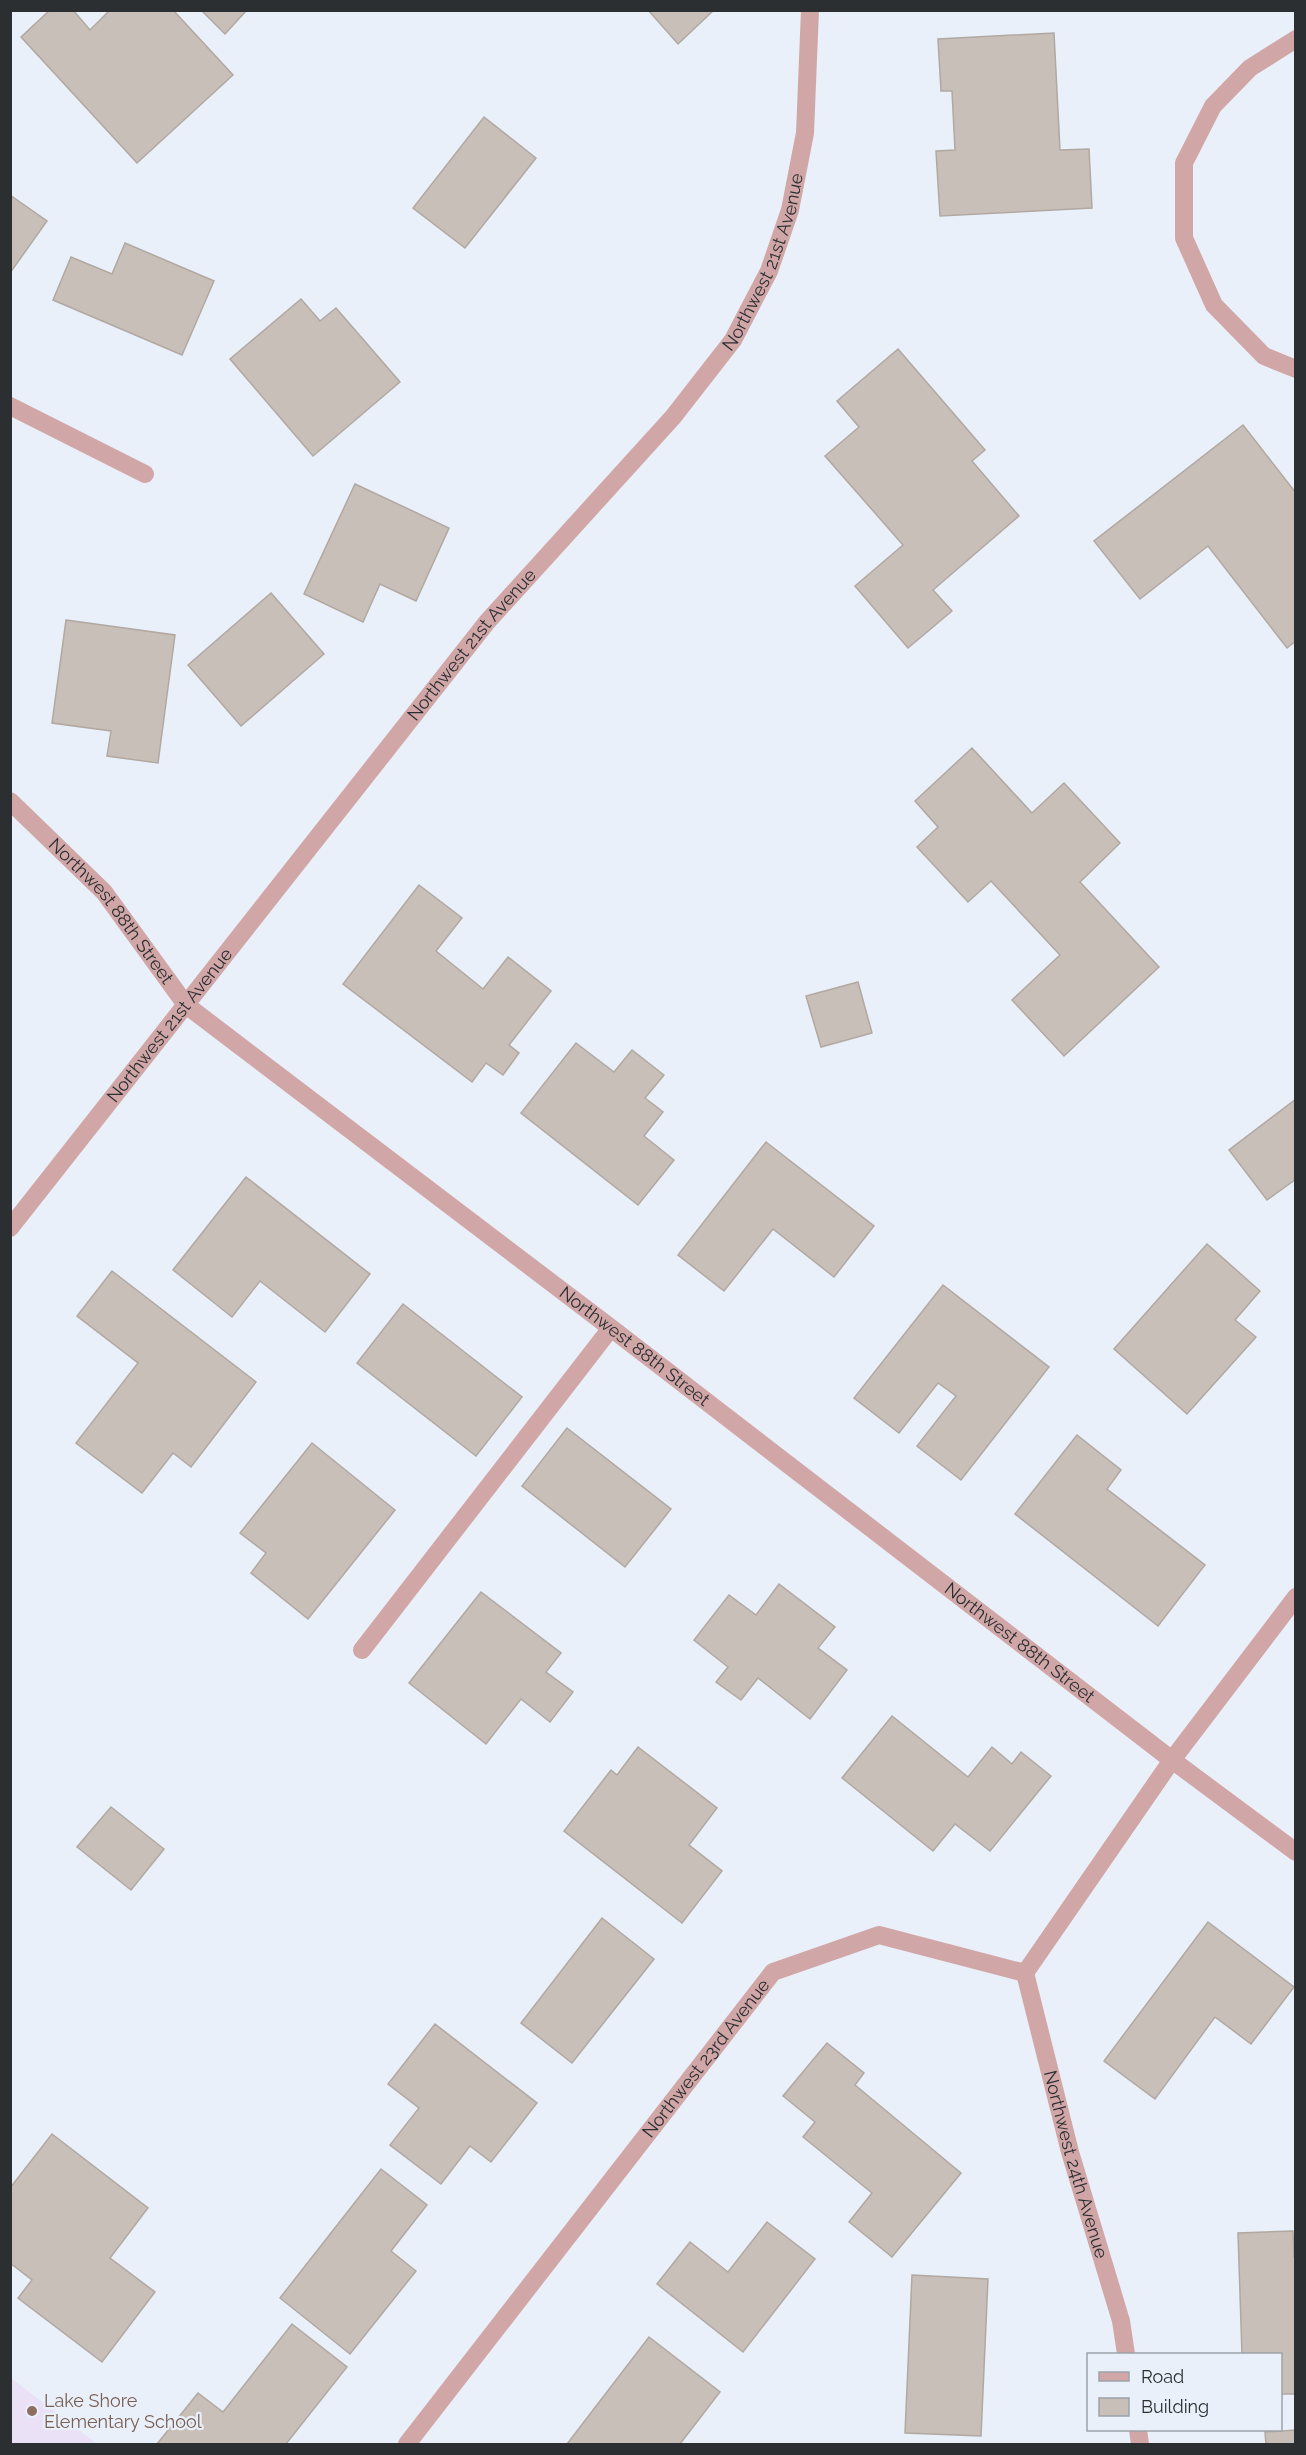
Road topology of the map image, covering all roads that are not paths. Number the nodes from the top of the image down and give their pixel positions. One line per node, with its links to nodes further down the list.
1 (810, 10): 7 (street, Northwest 21st Avenue)
2 (1296, 39): 3 (street)
3 (1296, 369)
4 (10, 406): 5 (street)
5 (145, 474)
6 (10, 801): 7 (street, Northwest 88th Street)
7 (186, 1005): 8 (street, Northwest 21st Avenue); 9 (street, Northwest 88th Street)
8 (10, 1228)
9 (611, 1328): 11 (street); 12 (street, Northwest 88th Street)
10 (1296, 1597): 12 (street)
11 (362, 1650)
12 (1172, 1760): 13 (street, Northwest 88th Street); 14 (street)
13 (1296, 1852)
14 (1025, 1973): 15 (street, Northwest 24th Avenue); 16 (street, Northwest 23rd Avenue)
15 (1126, 2353)
16 (407, 2445)

